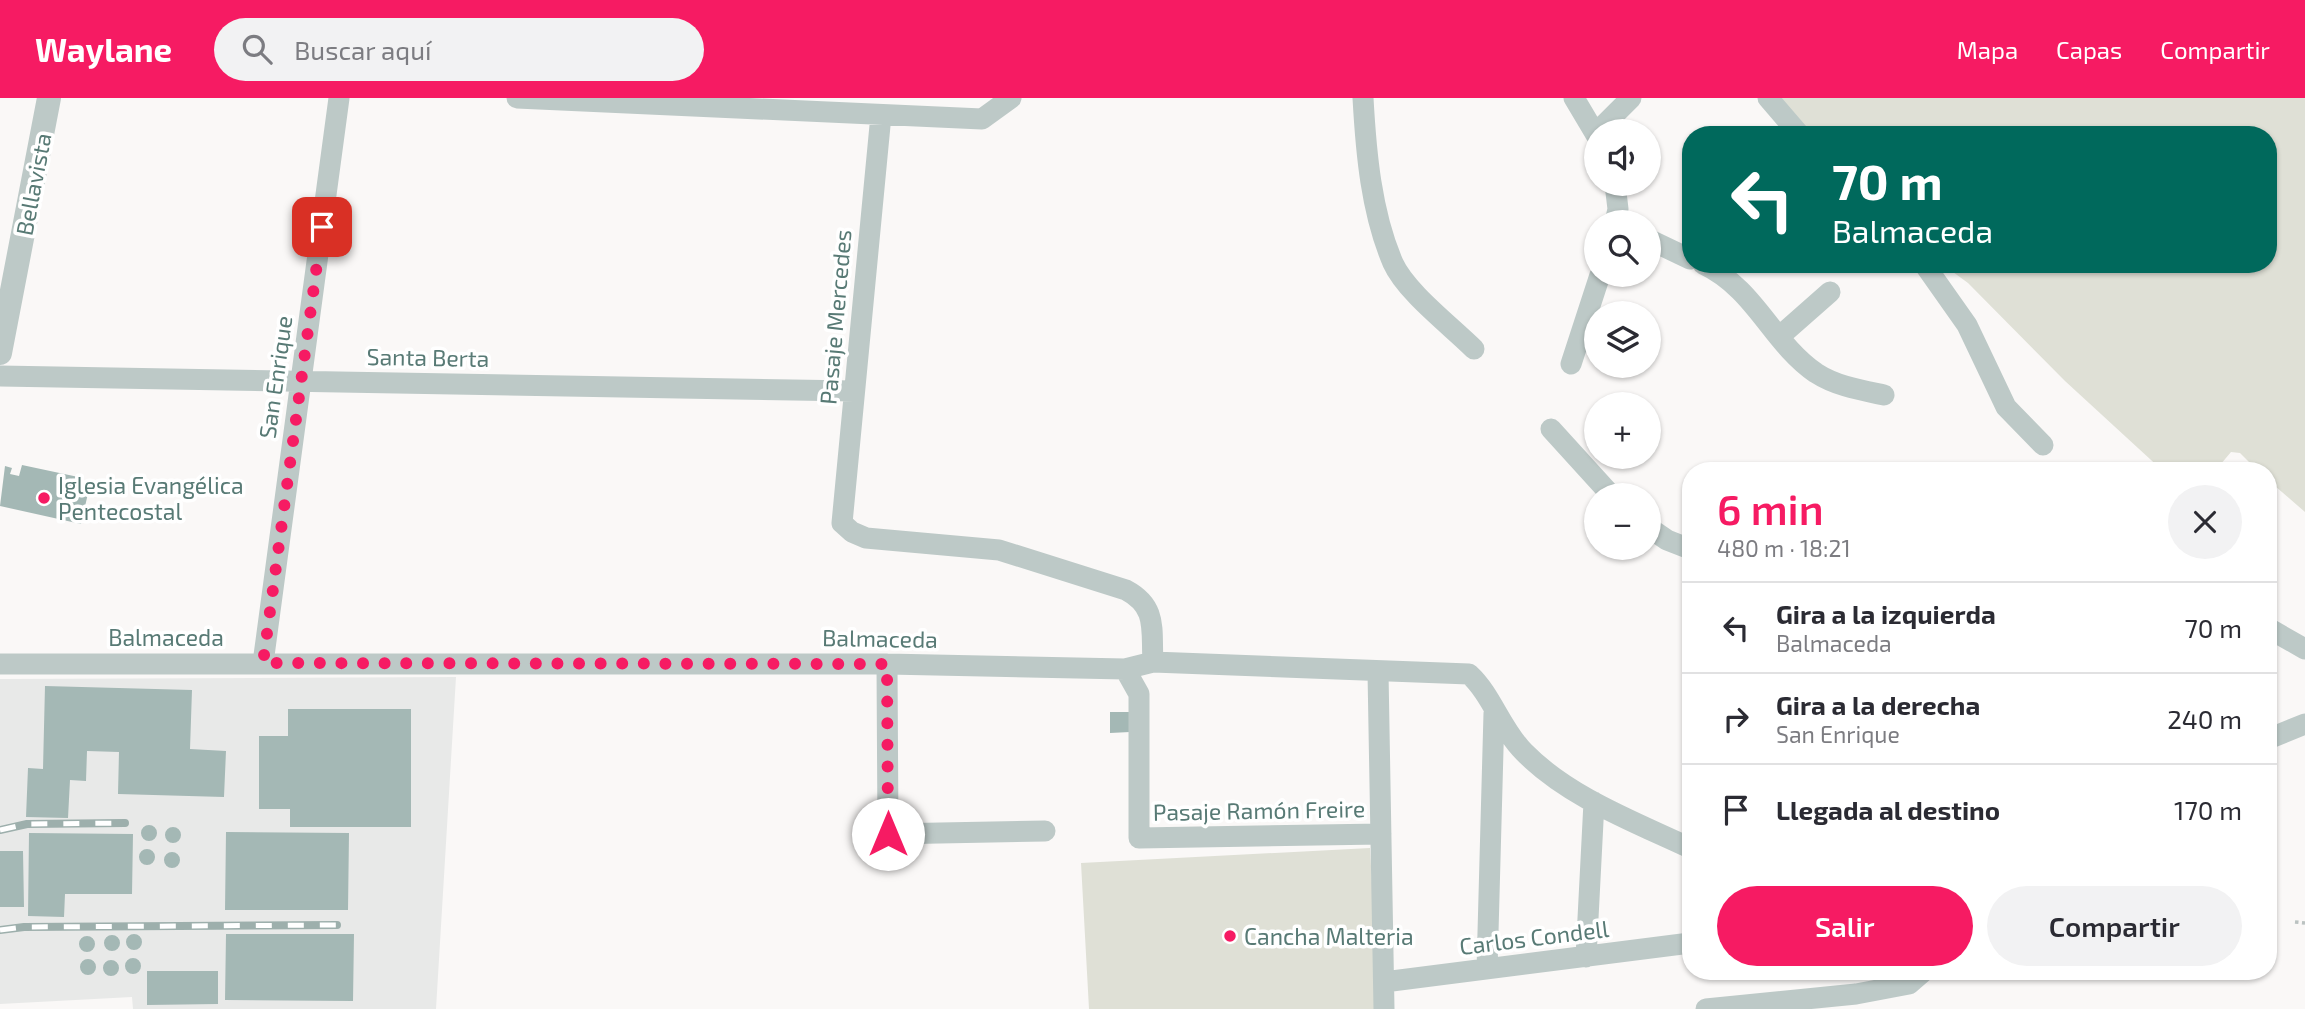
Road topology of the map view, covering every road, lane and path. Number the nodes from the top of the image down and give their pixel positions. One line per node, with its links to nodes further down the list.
1 (49, 98): 21 (street, Bellavista)
2 (339, 98): 24 (street, San Enrique)
3 (517, 98): 9 (street)
4 (1011, 98): 9 (street)
5 (1363, 98): 20 (street)
6 (1574, 98): 10 (street)
7 (1631, 98): 11 (street)
8 (1768, 98): 12 (street)
9 (881, 115): 25 (street, Pasaje Mercedes)
10 (1587, 119)
11 (1610, 119)
12 (1792, 126)
13 (1661, 245): 14 (street)
14 (1682, 254)
15 (1718, 273): 19 (street)
16 (1930, 273): 28 (street)
17 (1597, 287): 22 (street)
18 (1830, 292): 19 (street)
19 (1780, 336): 26 (street)
20 (1474, 349)
21 (0, 353)
22 (1571, 364)
23 (0, 376): 24 (street, Santa Berta)
24 (301, 381): 25 (street, Santa Berta); 35 (street, San Enrique)
25 (854, 391): 34 (street, Pasaje Mercedes)
26 (1884, 395)
27 (1551, 429): 29 (street)
28 (2043, 445)
29 (1600, 483)
30 (1661, 536): 31 (street)
31 (1682, 546)
32 (2277, 633): 33 (street)
33 (2305, 649)
34 (1153, 662): 38 (street, Balmaceda); 39 (street, Balmaceda)
35 (263, 663): 36 (street, Balmaceda); 37 (street, Balmaceda)
36 (0, 664)
37 (887, 664): 38 (street, Balmaceda); 44 (street)
38 (1125, 669): 45 (street, Pasaje Ramón Freire)
39 (1378, 672): 40 (street, Balmaceda); 45 (street)
40 (1494, 713): 43 (street, Balmaceda); 51 (street)
41 (2305, 724): 42 (street)
42 (2277, 735)
43 (1594, 802): 46 (street, Balmaceda); 50 (street)
44 (1045, 831)
45 (1381, 834): 53 (street)
46 (1682, 844)
47 (2295, 922): 48 (path)
48 (2305, 923)
49 (1682, 944): 50 (street, Carlos Condell)
50 (1586, 957): 51 (street, Carlos Condell)
51 (1487, 970): 53 (street, Carlos Condell)
52 (1914, 980): 55 (street)
53 (1384, 982): 54 (street)
54 (1384, 1009)
55 (1706, 1009)

